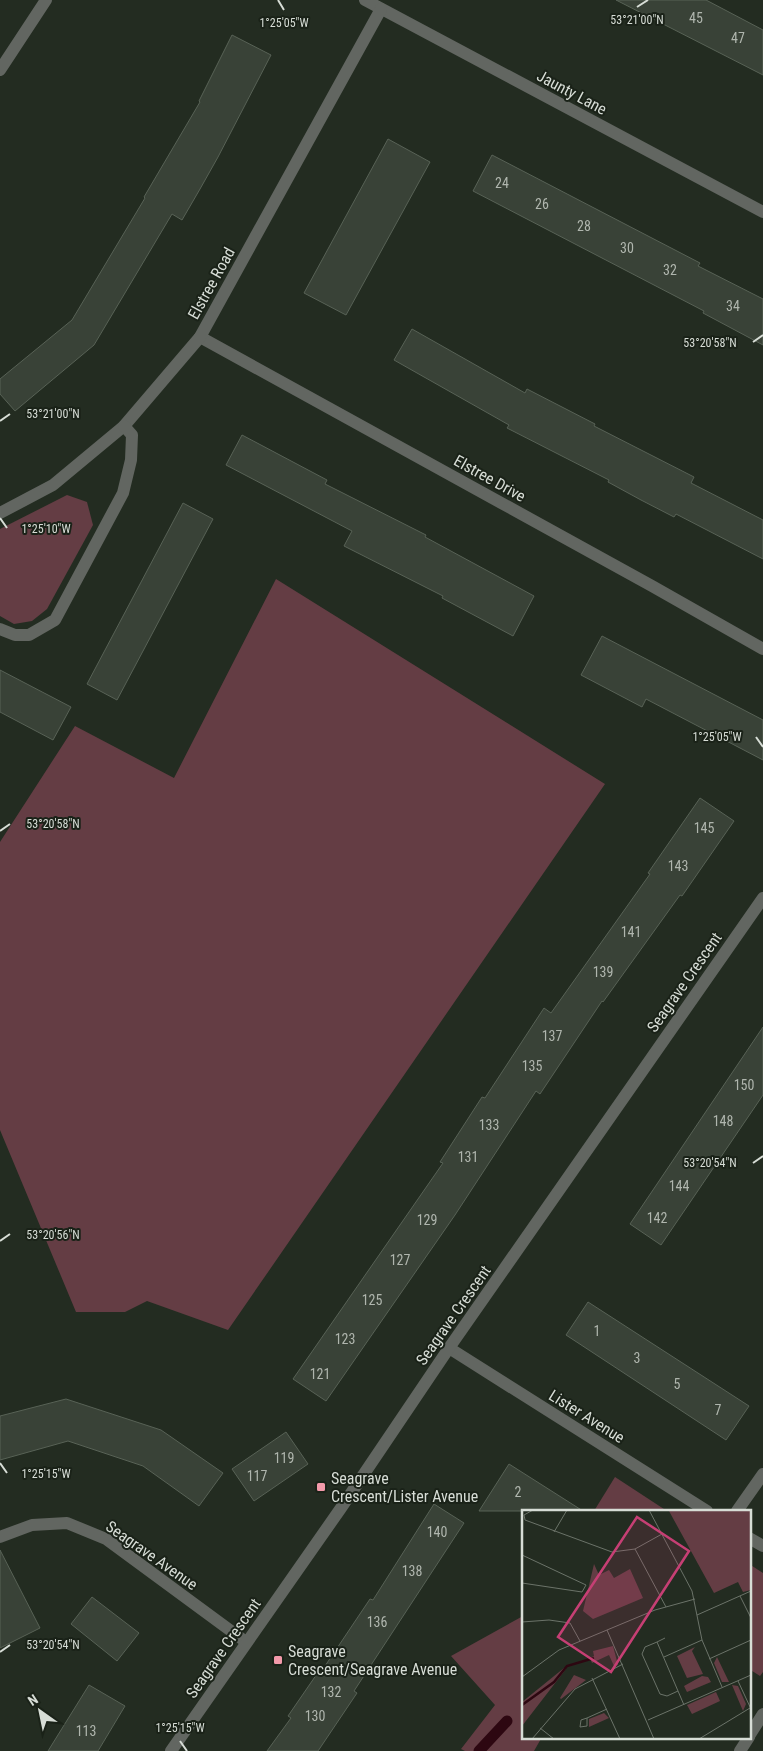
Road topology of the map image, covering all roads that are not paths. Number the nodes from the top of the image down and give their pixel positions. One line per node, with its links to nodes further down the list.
1 (46, 0): 4 (street)
2 (365, 0): 3 (street, Jaunty Lane)
3 (381, 9): 5 (street, Jaunty Lane); 6 (street, Elstree Road)
4 (0, 70)
5 (763, 212)
6 (200, 336): 7 (street, Elstree Road); 10 (street, Elstree Drive)
7 (124, 426): 8 (street, Elstree Road); 9 (street)
8 (0, 513)
9 (0, 629)
10 (763, 649)
11 (763, 898): 12 (street, Seagrave Crescent)
12 (449, 1348): 14 (street, Lister Avenue); 19 (street, Seagrave Crescent)
13 (763, 1474): 15 (street)
14 (705, 1510)
15 (738, 1510)
16 (0, 1537): 19 (street, Seagrave Avenue)
17 (750, 1539): 18 (street)
18 (763, 1546)
19 (246, 1642): 23 (street, Seagrave Crescent)
20 (763, 1714): 21 (street)
21 (750, 1735)
22 (748, 1738): 24 (street)
23 (171, 1751)
24 (740, 1751)

